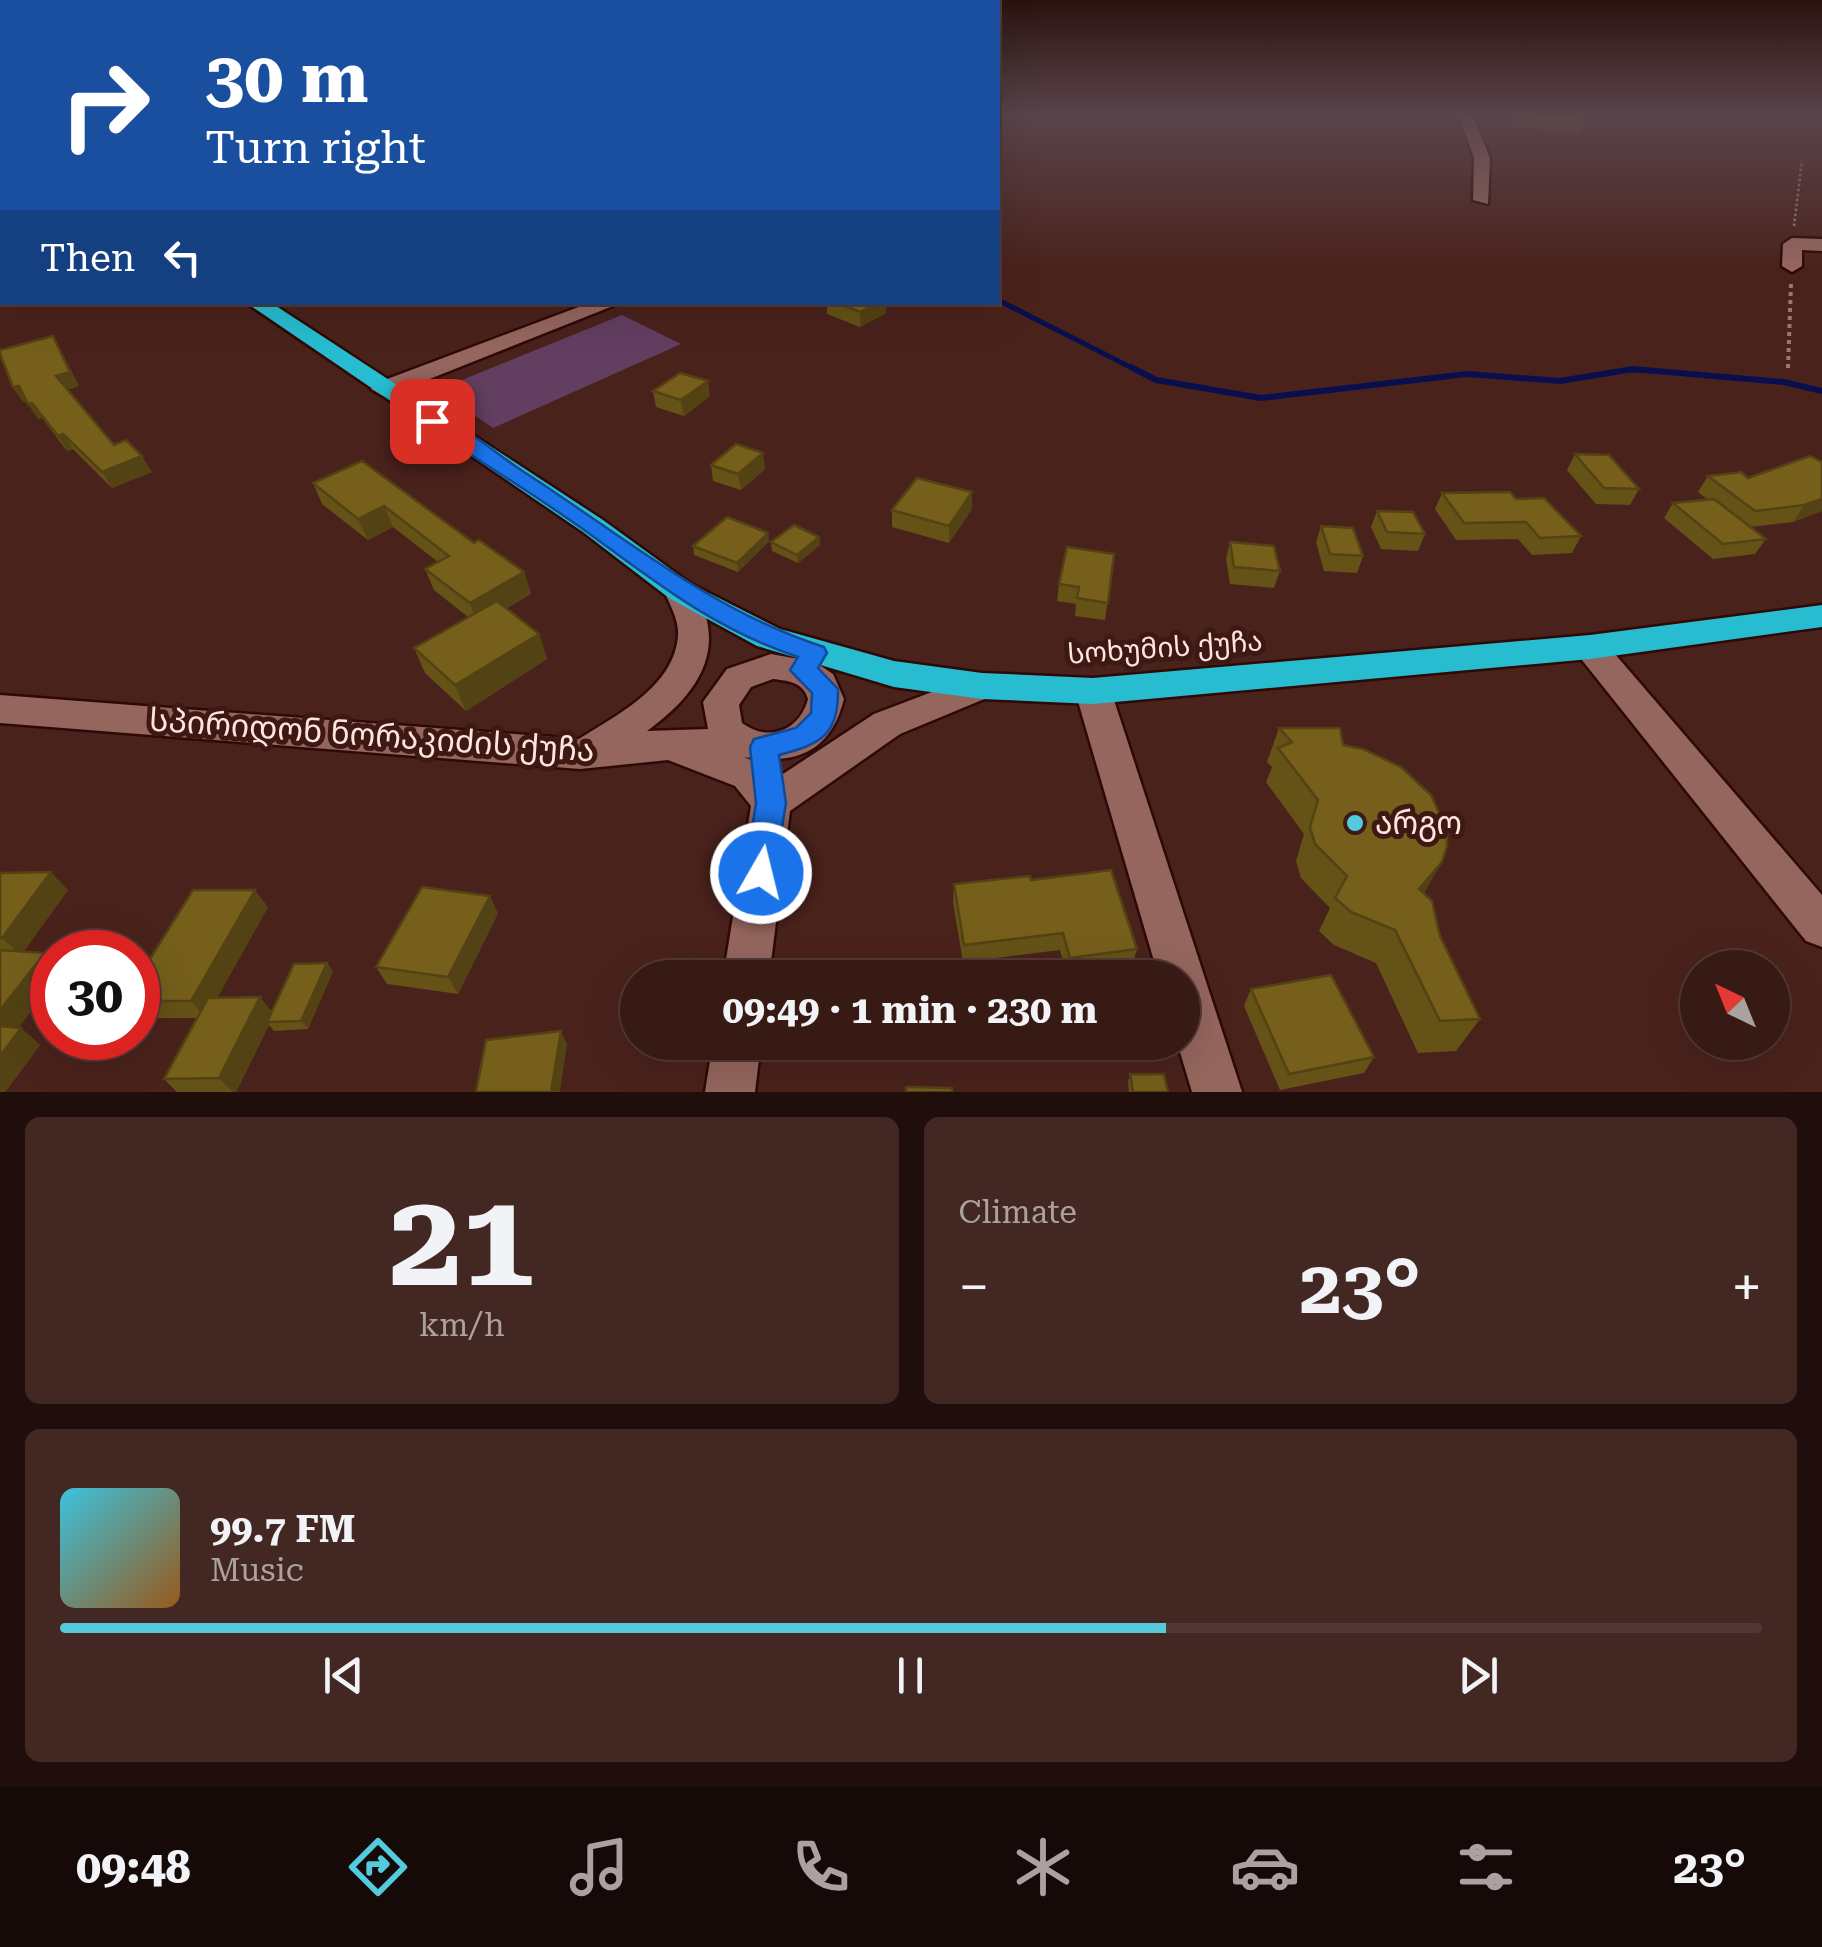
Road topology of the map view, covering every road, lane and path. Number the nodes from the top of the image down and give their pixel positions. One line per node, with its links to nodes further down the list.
1 (1482, 167): 3 (street)
2 (1801, 167): 4 (path)
3 (1482, 200)
4 (1792, 244): 5 (street); 6 (street)
5 (1822, 245)
6 (1792, 266): 9 (path)
7 (259, 305): 10 (highway, სოხუმის ქუჩა)
8 (606, 305): 10 (street)
9 (1788, 368)
10 (383, 389): 11 (highway, სოხუმის ქუჩა)
11 (680, 591): 13 (street); 15 (highway, სოხუმის ქუჩა)
12 (1822, 616): 14 (highway, სოხუმის ქუჩა)
13 (696, 633): 18 (street); 24 (street)
14 (1590, 647): 17 (highway, სოხუმის ქუჩა); 26 (street)
15 (809, 662): 16 (highway, სოხუმის ქუჩა); 18 (street); 21 (street)
16 (982, 686): 17 (highway, სოხუმის ქუჩა); 20 (street)
17 (1093, 692): 28 (street)
18 (721, 702): 23 (street)
19 (0, 710): 24 (street, სპირიდონ ნორაკიძის ქუჩა)
20 (887, 724): 21 (street); 25 (street)
21 (816, 729): 23 (street)
22 (670, 745): 23 (street, სპირიდონ ნორაკიძის ქუჩა); 24 (street, სპირიდონ ნორაკიძის ქუჩა); 25 (street)
23 (754, 745): 25 (street)
24 (588, 752)
25 (771, 803): 27 (street)
26 (1822, 927)
27 (749, 960)
28 (1176, 960)
29 (1200, 1037): 32 (street)
30 (734, 1060): 31 (street)
31 (730, 1092)
32 (1217, 1092)

